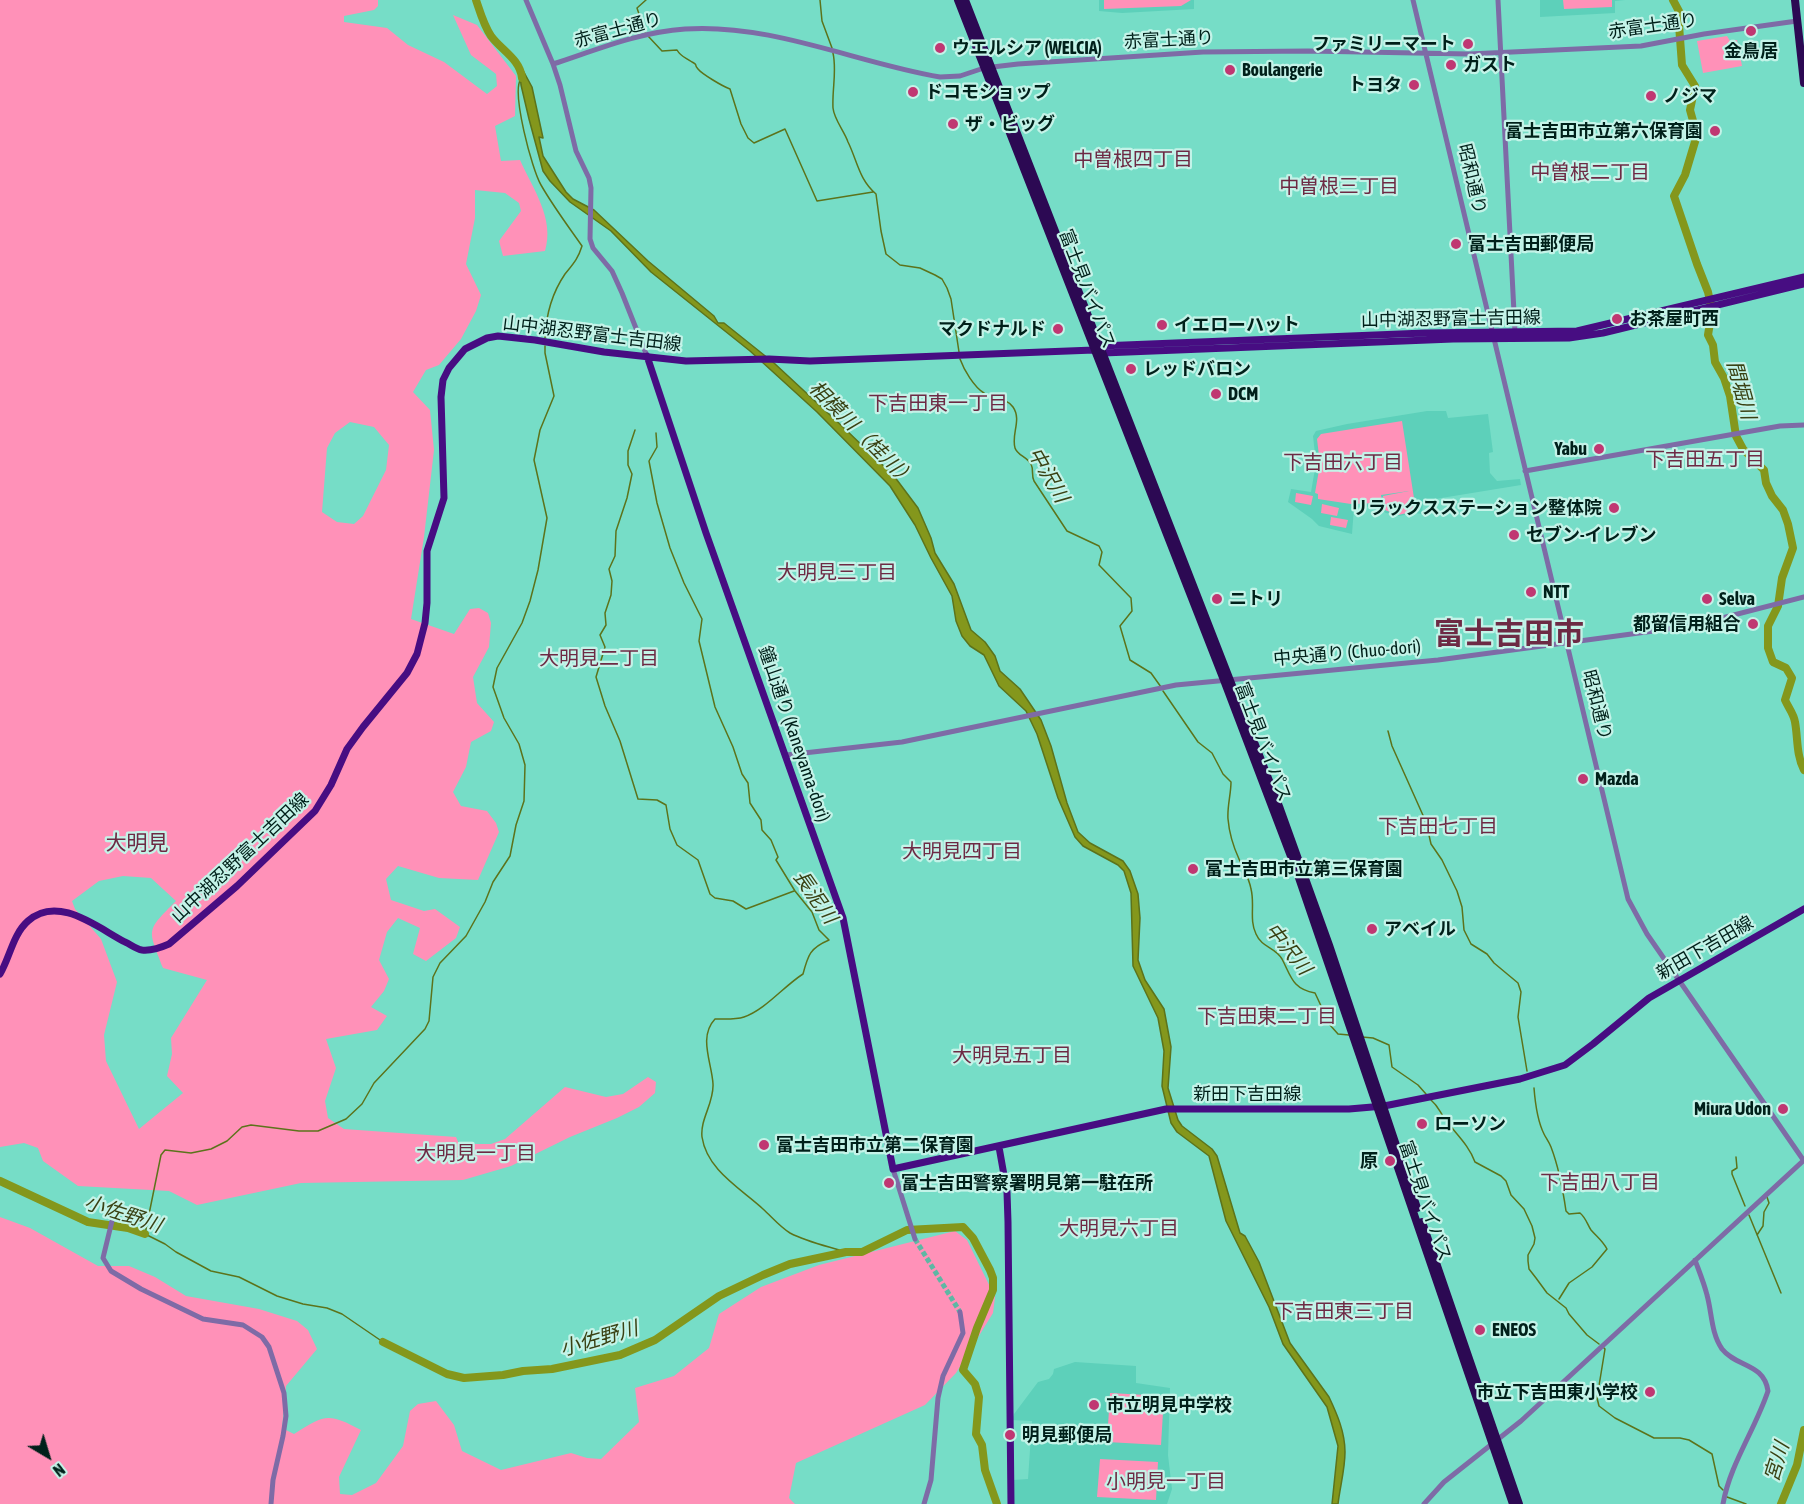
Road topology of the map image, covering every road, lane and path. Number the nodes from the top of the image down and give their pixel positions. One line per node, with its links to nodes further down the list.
1 (526, 0): 10 (street)
2 (958, 0): 11 (highway, 富士見バイパス)
3 (965, 0): 11 (highway, 富士見バイパス)
4 (1413, 0): 9 (street, 昭和通り)
5 (1498, 0): 8 (street)
6 (1795, 0): 7 (highway)
7 (1800, 21): 8 (street, 赤富士通り); 12 (highway)
8 (1500, 53): 9 (street, 赤富士通り); 17 (street)
9 (1426, 54): 11 (street, 赤富士通り); 18 (street, 昭和通り)
10 (553, 64): 11 (street, 赤富士通り); 20 (street, 鐘山通り (Kaneyama-dori))
11 (988, 68): 19 (highway, 富士見バイパス)
12 (1804, 83)
13 (1804, 277): 15 (main road, 山中湖忍野富士吉田線)
14 (1804, 284): 15 (main road, 山中湖忍野富士吉田線)
15 (1715, 302): 16 (main road, 山中湖忍野富士吉田線)
16 (1704, 305): 17 (main road, 山中湖忍野富士吉田線); 18 (main road, 山中湖忍野富士吉田線)
17 (1515, 332): 18 (main road, 山中湖忍野富士吉田線)
18 (1493, 335): 19 (main road, 山中湖忍野富士吉田線); 22 (street, 昭和通り)
19 (1099, 350): 20 (main road, 山中湖忍野富士吉田線); 25 (highway, 富士見バイパス)
20 (647, 357): 26 (main road, 鐘山通り (Kaneyama-dori)); 28 (main road, 山中湖忍野富士吉田線)
21 (1804, 425): 22 (street)
22 (1525, 471): 24 (street, 昭和通り)
23 (1804, 597): 24 (street, 中央通り (Chuo-dori))
24 (1567, 643): 25 (street, 中央通り (Chuo-dori)); 29 (street, 昭和通り)
25 (1227, 680): 26 (street, 中央通り (Chuo-dori)); 30 (highway, 富士見バイパス)
26 (786, 755): 33 (main road, 鐘山通り (Kaneyama-dori))
27 (1804, 909): 29 (main road, 新田下吉田線)
28 (0, 974)
29 (1679, 980): 30 (main road, 新田下吉田線); 32 (street, 昭和通り)
30 (1380, 1106): 31 (main road, 新田下吉田線); 38 (highway, 富士見バイパス)
31 (999, 1147): 33 (main road); 42 (main road)
32 (1804, 1160): 36 (street)
33 (893, 1169): 35 (street)
34 (112, 1221): 40 (street)
35 (914, 1236)
36 (1695, 1260): 38 (street); 39 (street)
37 (960, 1312): 41 (street)
38 (1495, 1441): 43 (street); 44 (highway, 富士見バイパス); 45 (highway, 富士見バイパス)
39 (1723, 1502)
40 (271, 1504)
41 (924, 1504)
42 (1011, 1504)
43 (1424, 1504)
44 (1513, 1504)
45 (1520, 1504)

